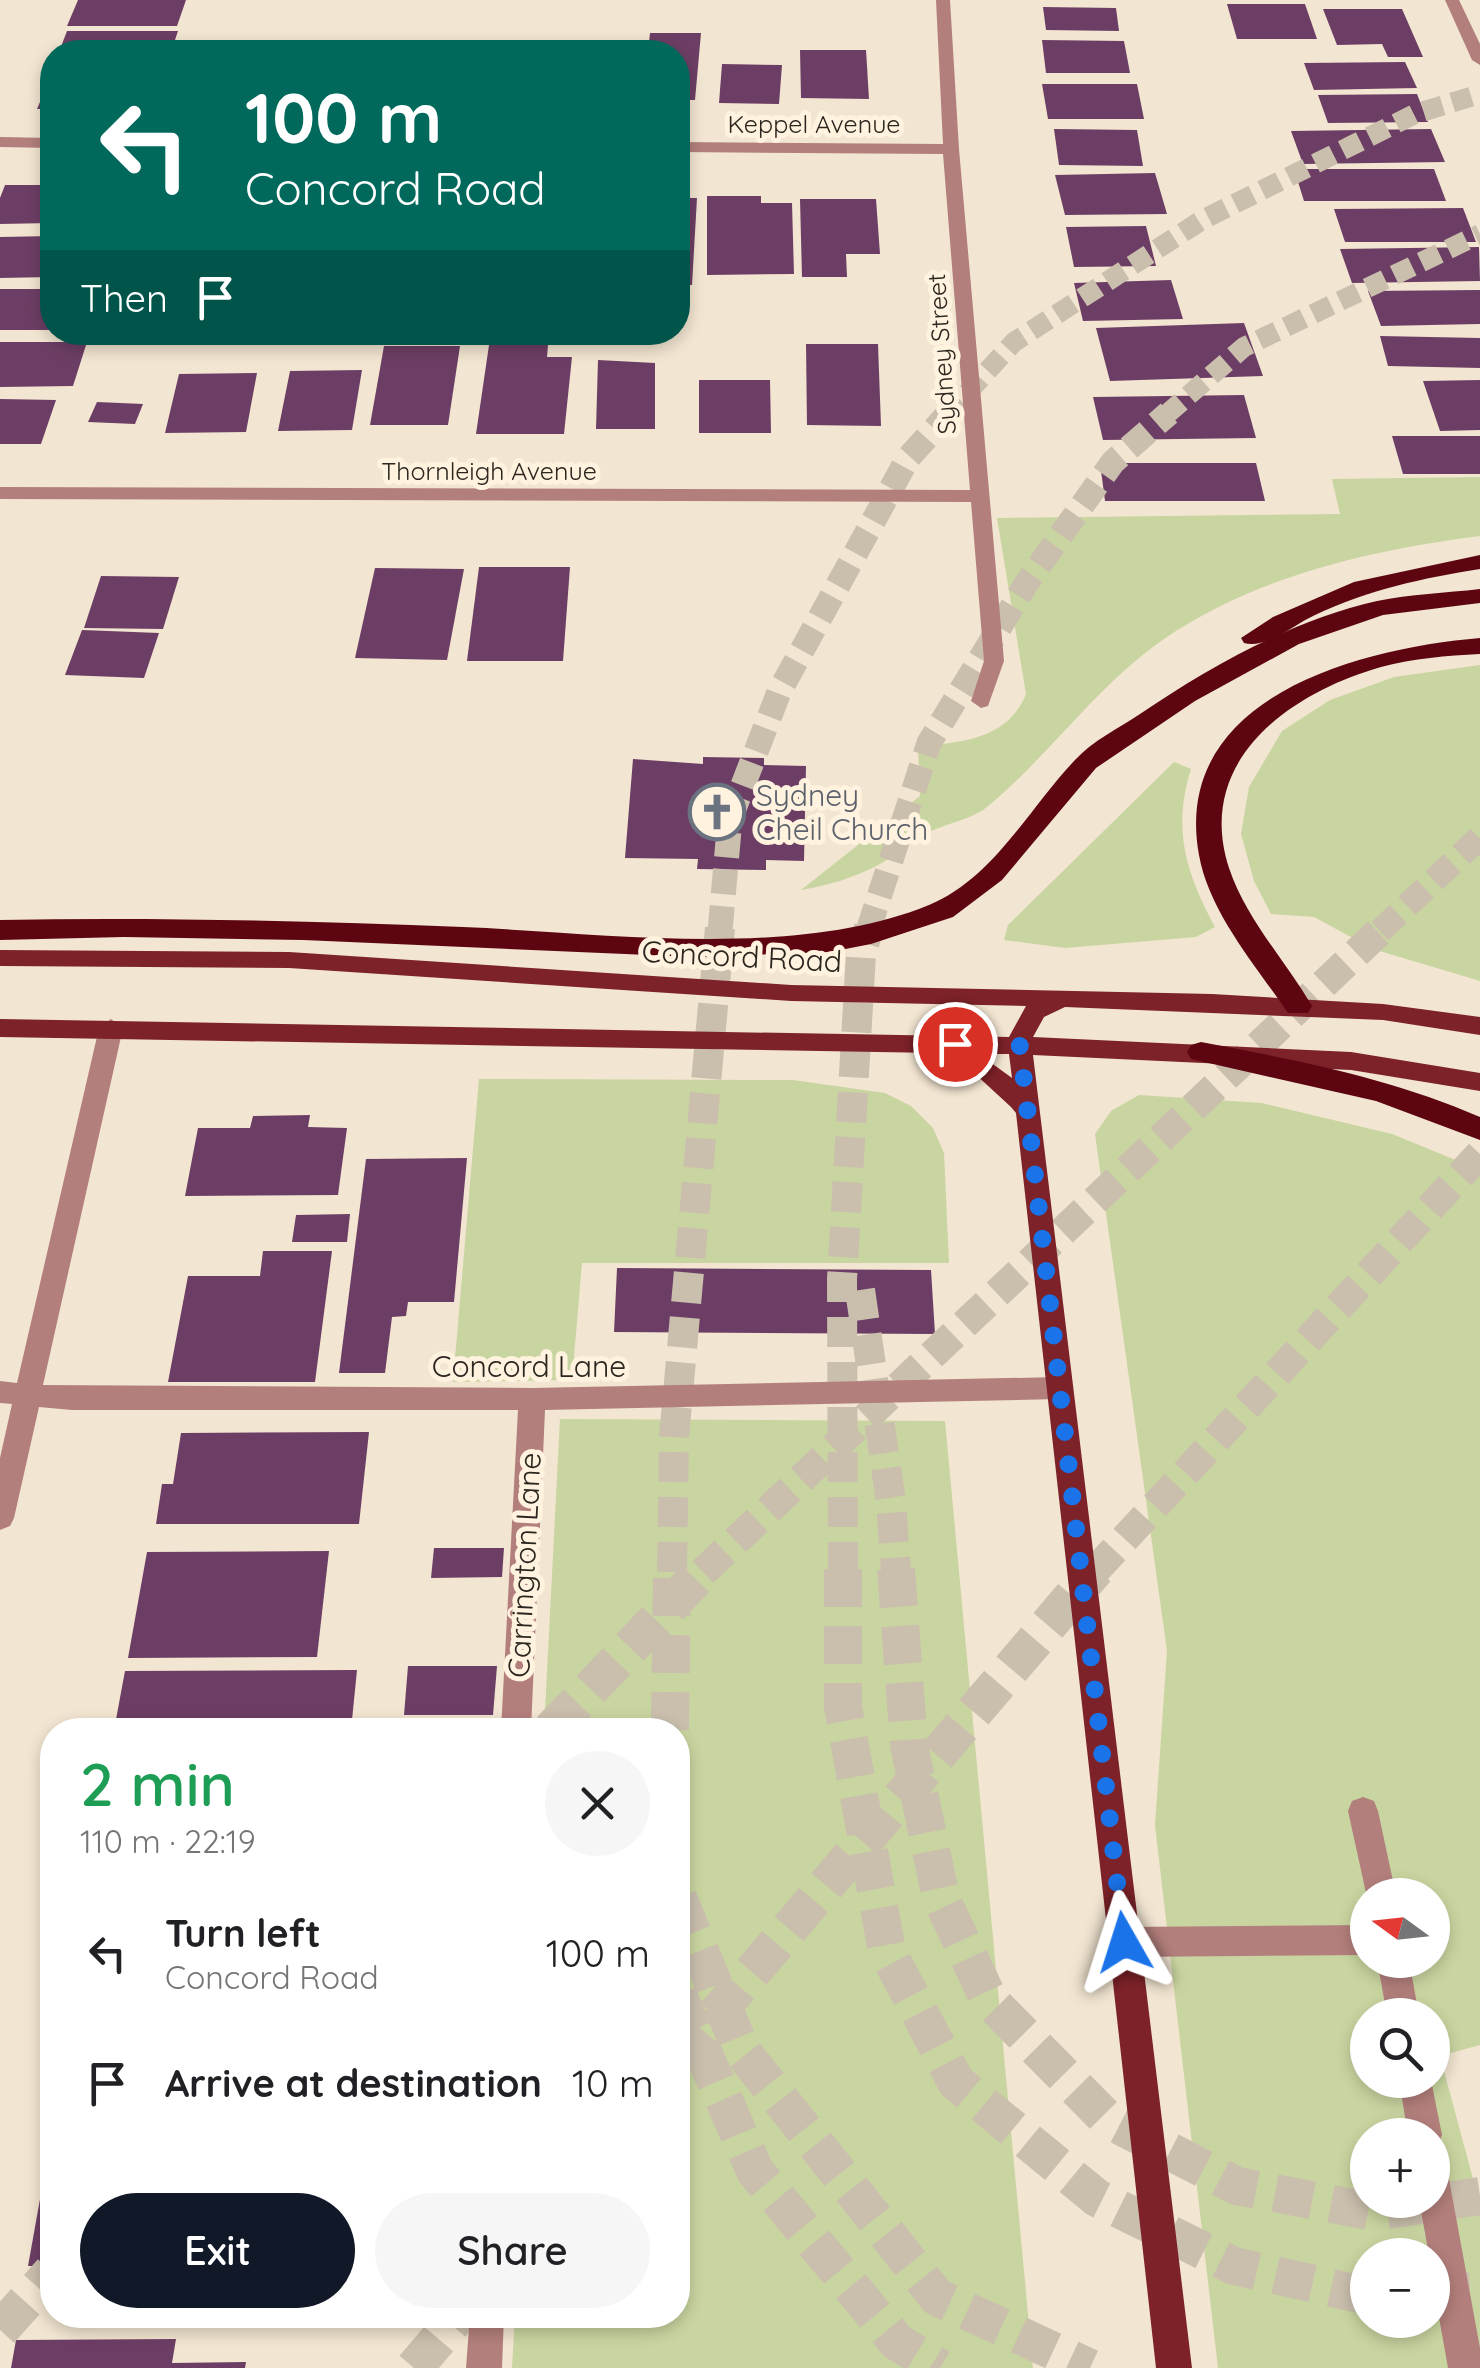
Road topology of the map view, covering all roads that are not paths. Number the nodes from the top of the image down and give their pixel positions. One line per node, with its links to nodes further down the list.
1 (943, 0): 7 (street, Sydney Street)
2 (1452, 0): 3 (street)
3 (1480, 60)
4 (0, 142): 5 (street)
5 (40, 143)
6 (690, 147): 7 (street, Keppel Avenue)
7 (950, 149): 9 (street, Sydney Street)
8 (0, 494): 9 (street, Thornleigh Avenue)
9 (977, 496): 14 (street, Sydney Street)
10 (1480, 562): 13 (highway)
11 (1480, 596): 13 (highway)
12 (1480, 646): 18 (highway)
13 (1186, 695): 15 (highway)
14 (980, 702)
15 (0, 930)
16 (0, 958): 17 (main road, Concord Road)
17 (1068, 998): 18 (main road, Concord Road); 23 (main road)
18 (1298, 1006): 19 (main road, Concord Road)
19 (1480, 1026)
20 (0, 1028): 21 (main road)
21 (111, 1028): 22 (main road); 29 (street)
22 (922, 1044): 23 (main road); 26 (main road)
23 (1020, 1046): 24 (main road); 26 (main road)
24 (1200, 1052): 25 (main road); 27 (highway)
25 (1480, 1082)
26 (1028, 1111): 28 (main road)
27 (1480, 1129)
28 (1060, 1388): 30 (street, Concord Lane); 36 (main road)
29 (14, 1394): 30 (street, Concord Lane); 31 (street)
30 (532, 1400): 32 (street, Carrington Lane)
31 (0, 1518)
32 (517, 1718)
33 (1363, 1812): 34 (street)
34 (1377, 1878)
35 (1350, 1940): 36 (street)
36 (1124, 1942): 40 (main road)
37 (1439, 2218): 41 (street)
38 (486, 2328): 39 (street)
39 (484, 2368)
40 (1174, 2368)
41 (1466, 2368)

